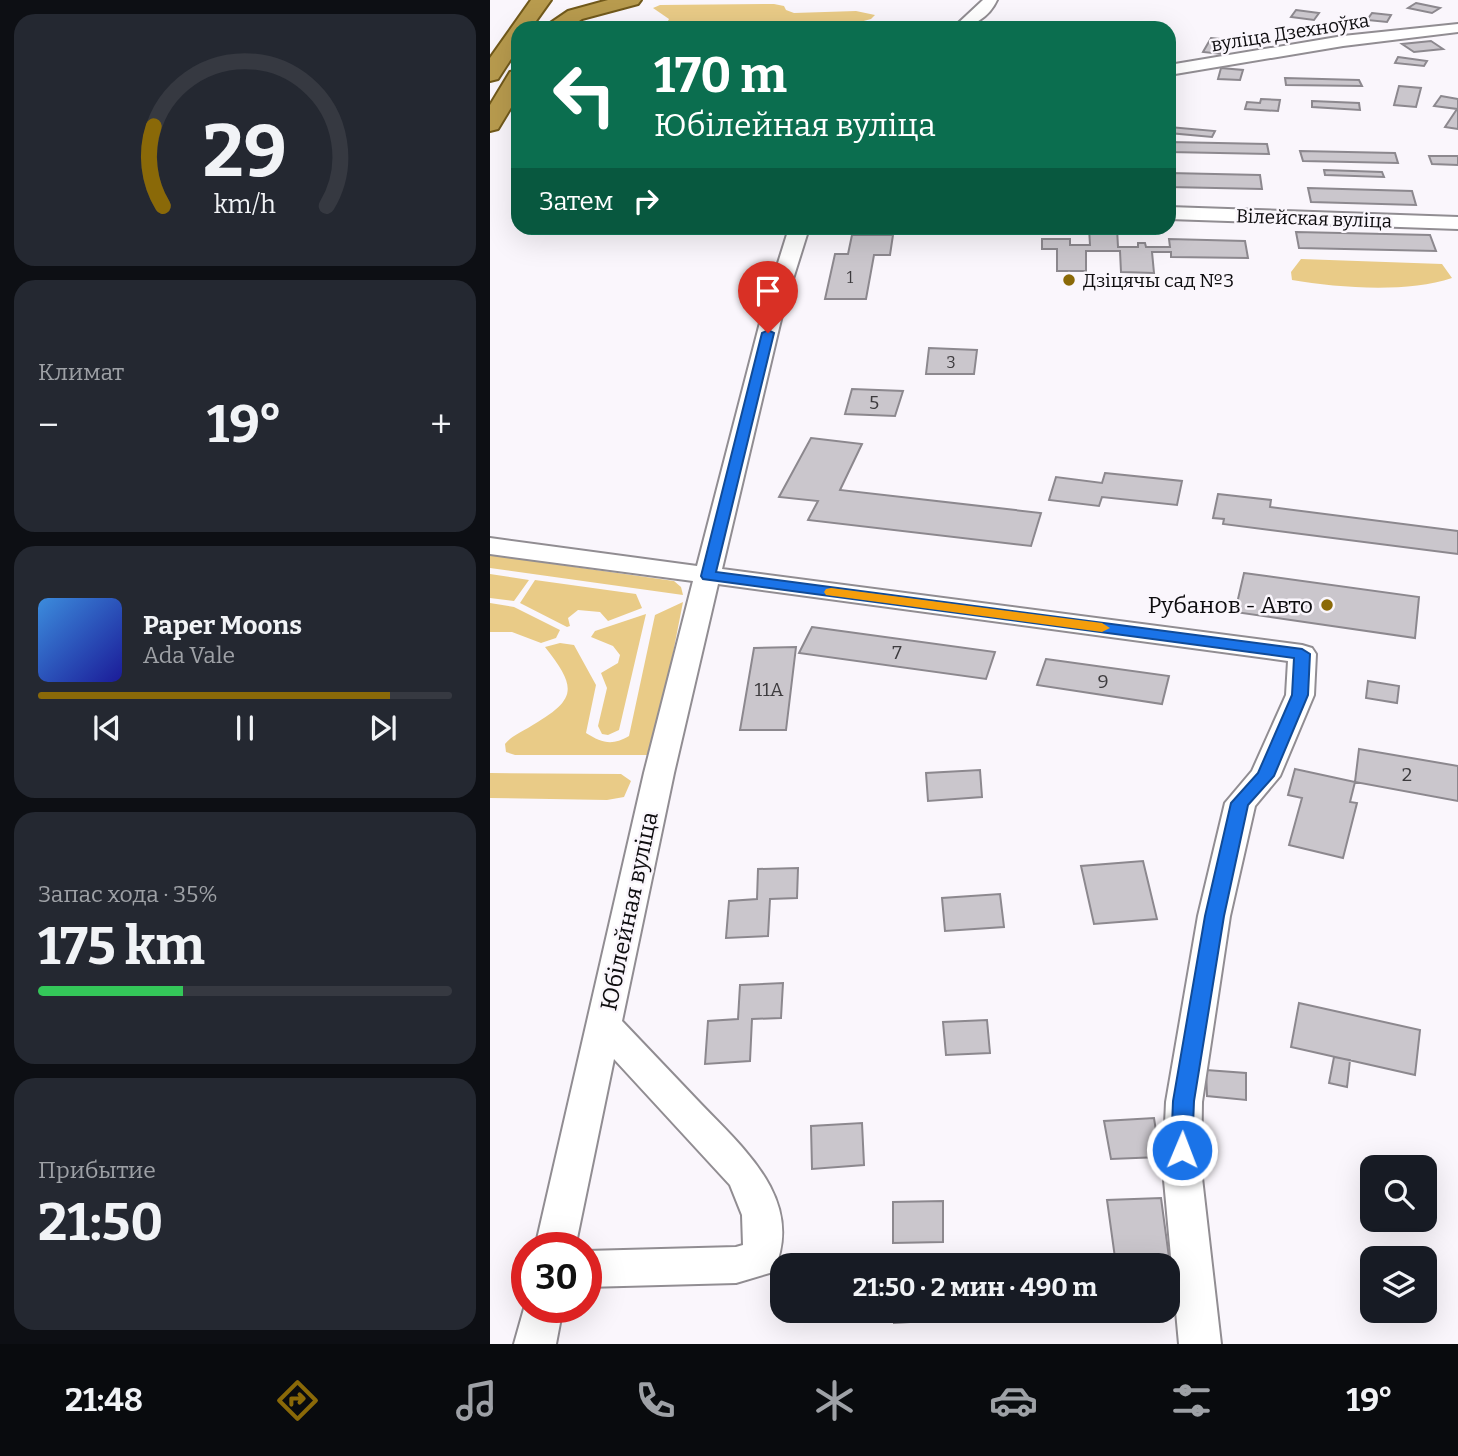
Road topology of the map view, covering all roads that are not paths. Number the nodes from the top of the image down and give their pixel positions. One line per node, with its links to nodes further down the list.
1 (541, 0): 5 (highway)
2 (564, 0): 6 (highway)
3 (631, 0): 7 (highway)
4 (990, 0): 8 (street)
5 (526, 21)
6 (551, 21)
7 (565, 21)
8 (969, 21)
9 (1458, 28): 11 (street, вуліца Дзехноўка)
10 (511, 43): 12 (highway)
11 (1176, 69)
12 (490, 74)
13 (511, 89): 14 (highway)
14 (490, 124)
15 (1176, 213): 16 (street, Вілейская вуліца)
16 (1458, 223)
17 (796, 235): 19 (street, Юбілейная вуліца)
18 (490, 546): 19 (street)
19 (708, 576): 20 (street, Юбілейная вуліца); 25 (street)
20 (605, 1026): 21 (street, Юбілейная вуліца); 22 (street)
21 (559, 1232)
22 (602, 1269)
23 (540, 1323): 24 (street)
24 (535, 1344)
25 (1200, 1344)

